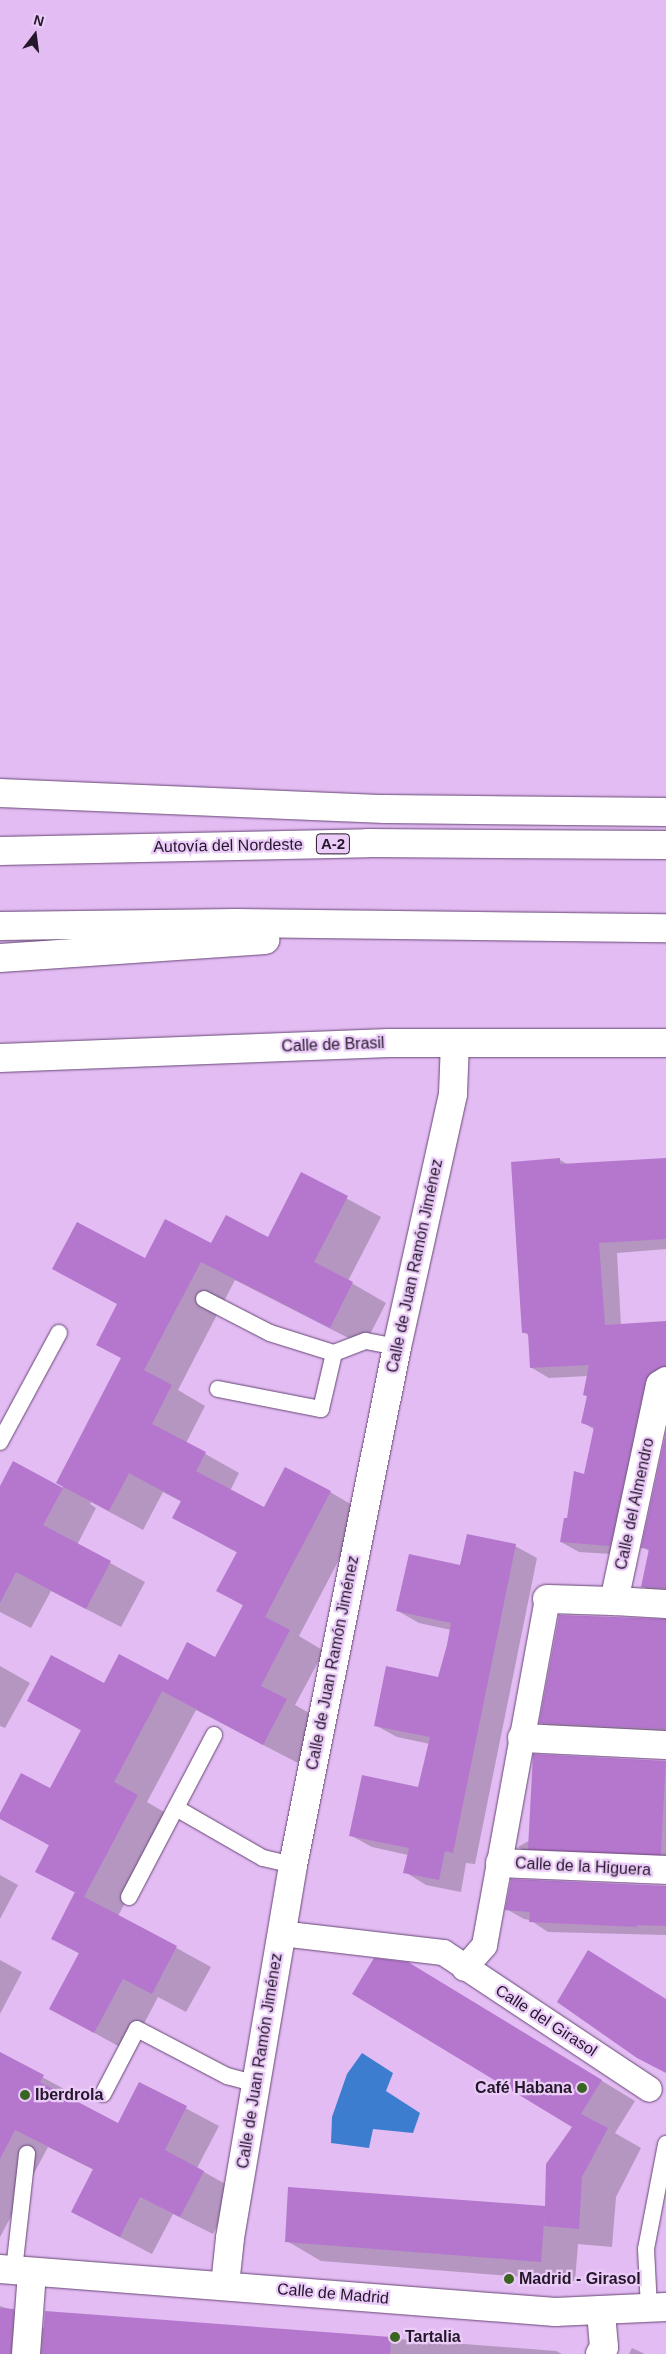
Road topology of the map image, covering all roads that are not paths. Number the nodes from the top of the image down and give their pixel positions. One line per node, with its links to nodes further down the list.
1 (0, 792): 2 (main road)
2 (666, 812)
3 (666, 845): 4 (main road, Autovía del Nordeste / A-2)
4 (0, 851)
5 (0, 926): 6 (main road)
6 (458, 926): 7 (main road); 8 (main road)
7 (666, 928)
8 (0, 958)
9 (455, 1043): 10 (main road, Calle de Brasil); 11 (main road, Calle de Brasil); 14 (main road, Calle de Juan Ramón Jiménez)
10 (666, 1043)
11 (0, 1058)
12 (204, 1299): 15 (lane)
13 (60, 1332): 18 (lane)
14 (398, 1347): 15 (lane); 27 (main road, Calle de Juan Ramón Jiménez)
15 (334, 1353): 17 (lane)
16 (666, 1381): 20 (main road, Calle del Almendro)
17 (218, 1389)
18 (0, 1442)
19 (547, 1599): 20 (main road); 23 (street)
20 (614, 1601): 21 (main road)
21 (666, 1604)
22 (214, 1735): 25 (lane)
23 (522, 1738): 24 (main road); 26 (street)
24 (666, 1745)
25 (176, 1808): 27 (lane); 29 (lane)
26 (500, 1863): 28 (main road, Calle de la Higuera); 31 (street)
27 (293, 1865): 30 (main road, Calle de Juan Ramón Jiménez)
28 (666, 1870)
29 (129, 1897)
30 (281, 1933): 31 (street, Calle del Girasol); 32 (main road, Calle de Juan Ramón Jiménez)
31 (464, 1968): 33 (street, Calle del Girasol)
32 (256, 2084): 34 (lane); 38 (main road, Calle de Juan Ramón Jiménez)
33 (649, 2089)
34 (103, 2094)
35 (666, 2144): 39 (lane)
36 (27, 2154): 37 (lane)
37 (16, 2270): 38 (main road, Calle de Madrid); 41 (main road)
38 (225, 2285): 40 (main road, Calle de Madrid)
39 (657, 2308): 40 (main road, Calle de Madrid)
40 (602, 2310): 42 (main road)
41 (26, 2354)
42 (600, 2354)

